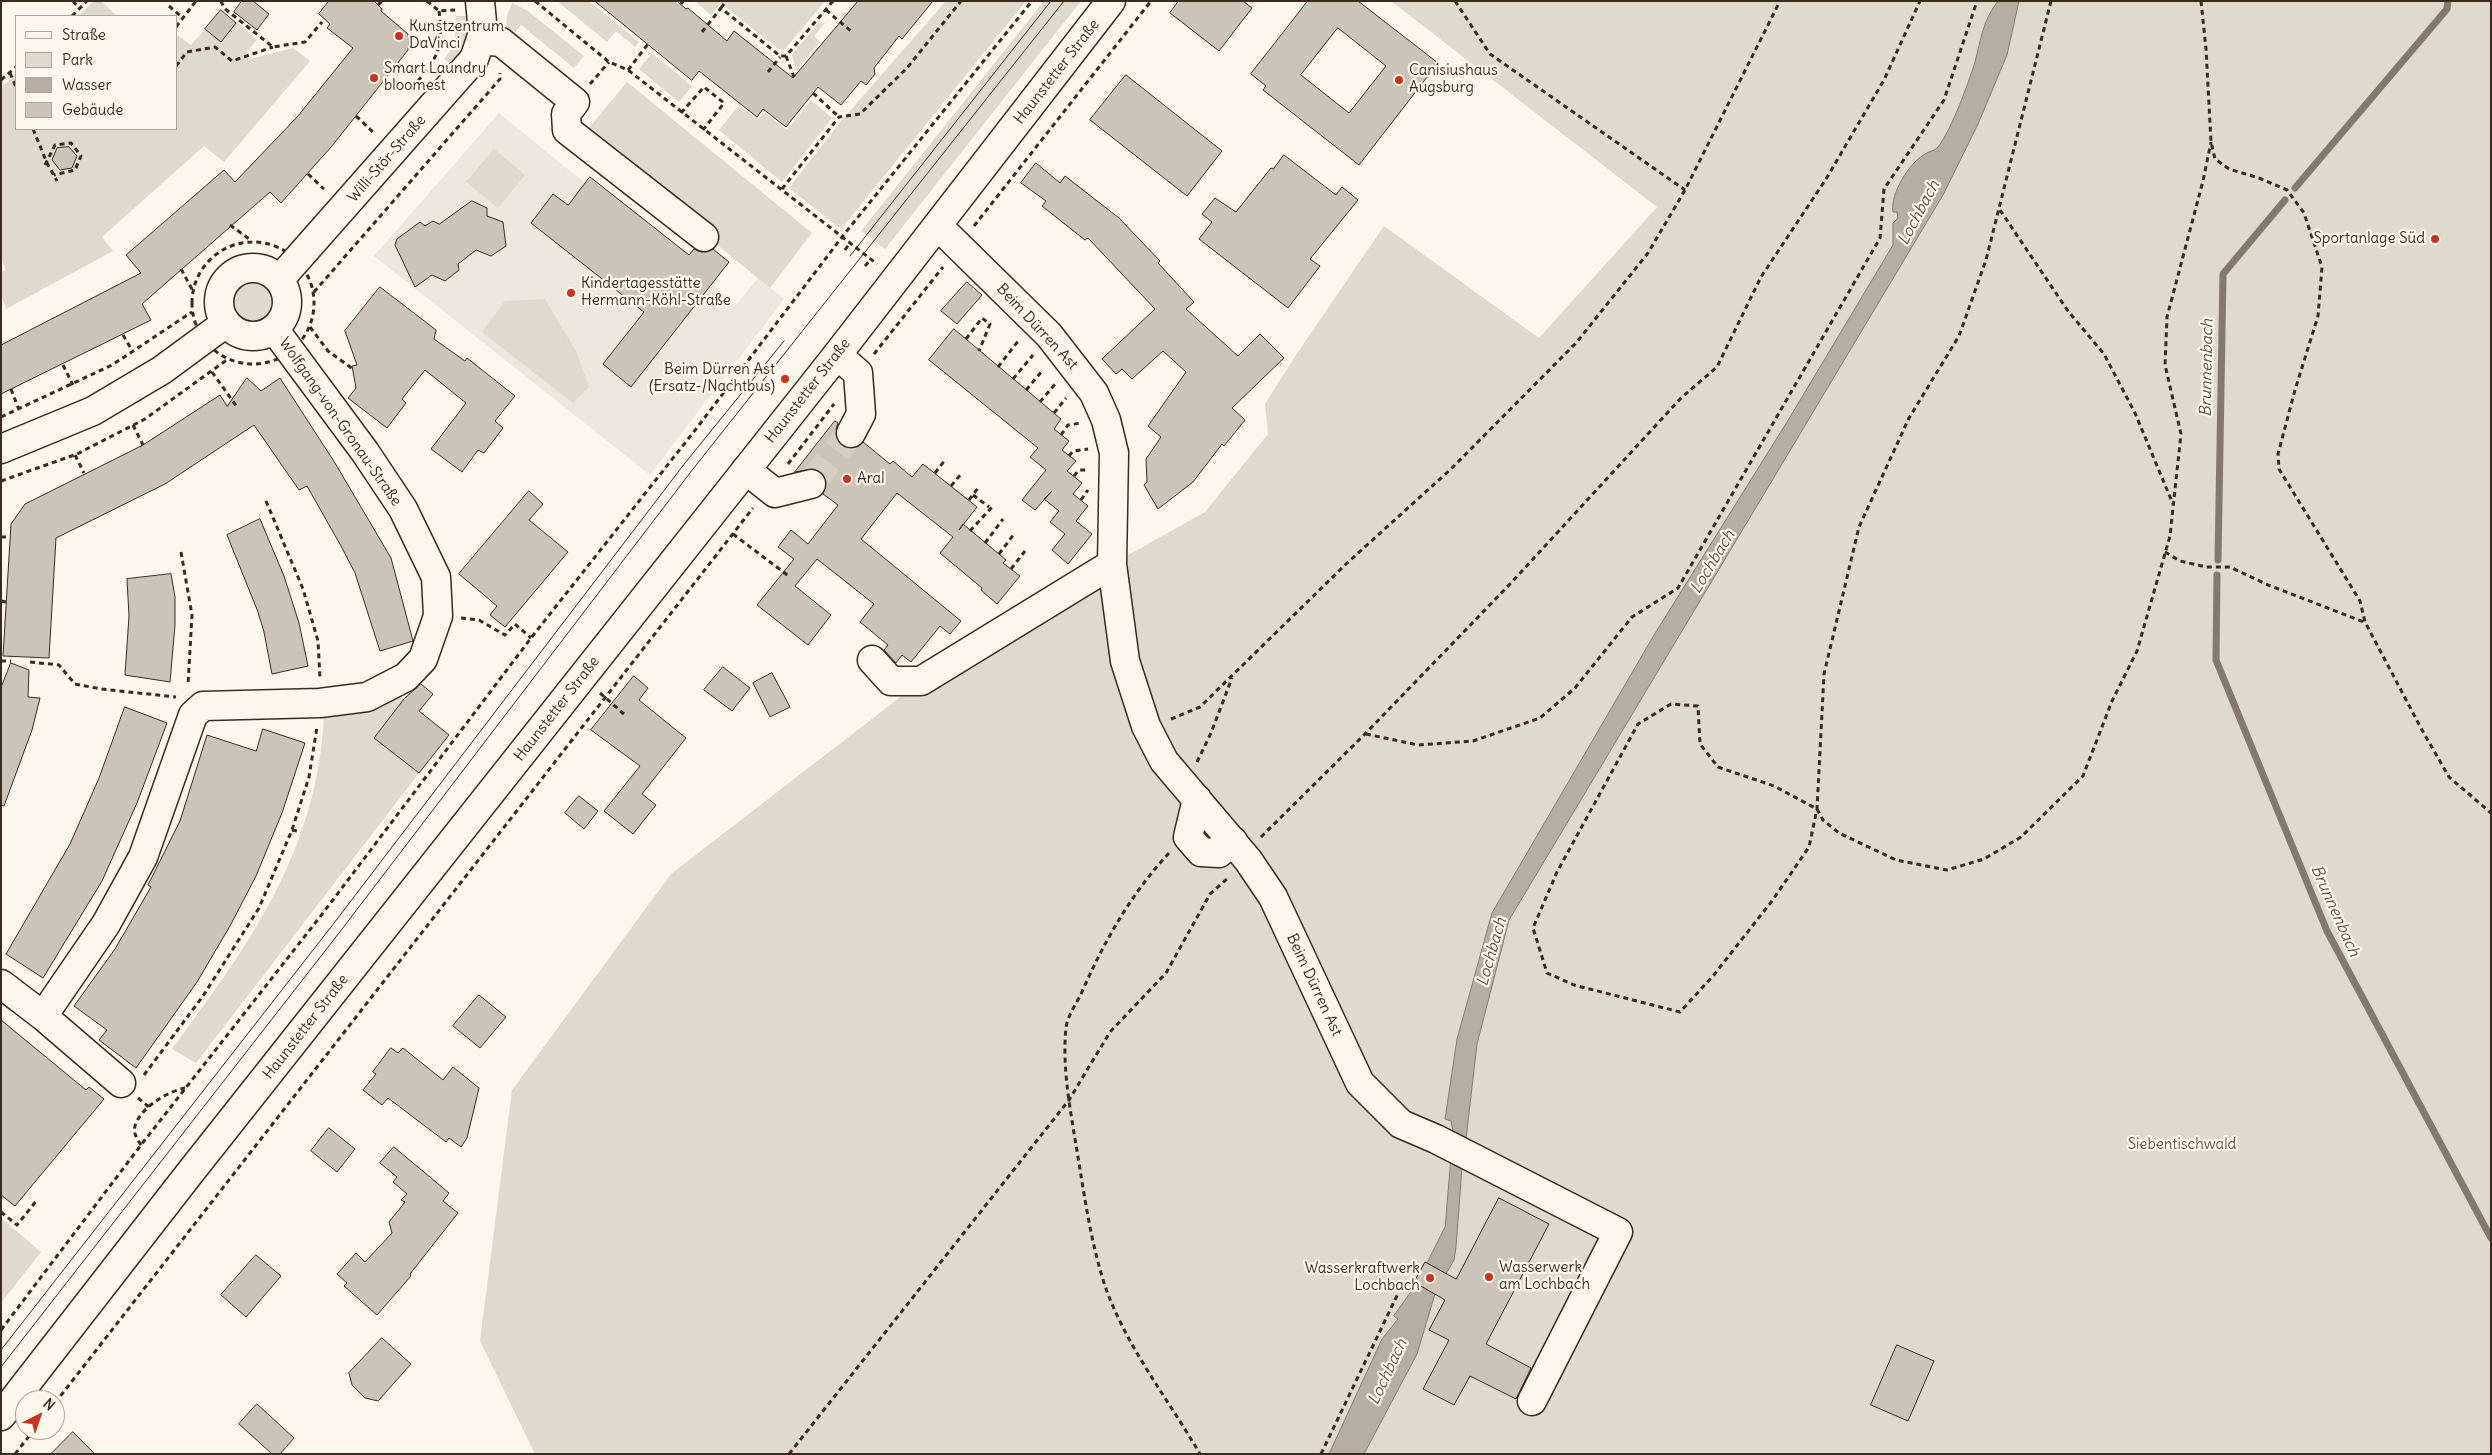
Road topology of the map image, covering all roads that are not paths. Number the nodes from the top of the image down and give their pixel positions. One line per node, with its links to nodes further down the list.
1 (480, 1): 3 (street, Willi-Stör-Straße)
2 (1111, 1): 4 (street, Haunstetter Straße)
3 (491, 41): 5 (street); 6 (street, Willi-Stör-Straße)
4 (938, 226): 9 (street, Haunstetter Straße); 14 (street, Beim Dürren Ast)
5 (704, 237)
6 (279, 280): 7 (street); 8 (street)
7 (226, 323): 8 (street); 11 (street)
8 (274, 329): 19 (street, Wolfgang-von-Gronau-Straße)
9 (837, 355): 10 (street); 12 (street, Haunstetter Straße)
10 (851, 433)
11 (1, 449)
12 (746, 470): 13 (street); 22 (street, Haunstetter Straße)
13 (811, 484)
14 (1112, 564): 15 (street); 16 (street, Beim Dürren Ast)
15 (872, 660)
16 (1191, 792): 17 (street, Beim Dürren Ast); 17 (street)
17 (1240, 850): 21 (street, Beim Dürren Ast)
18 (1, 984): 19 (street)
19 (43, 1016): 20 (street)
20 (133, 1079)
21 (1532, 1401)
22 (1, 1416)

